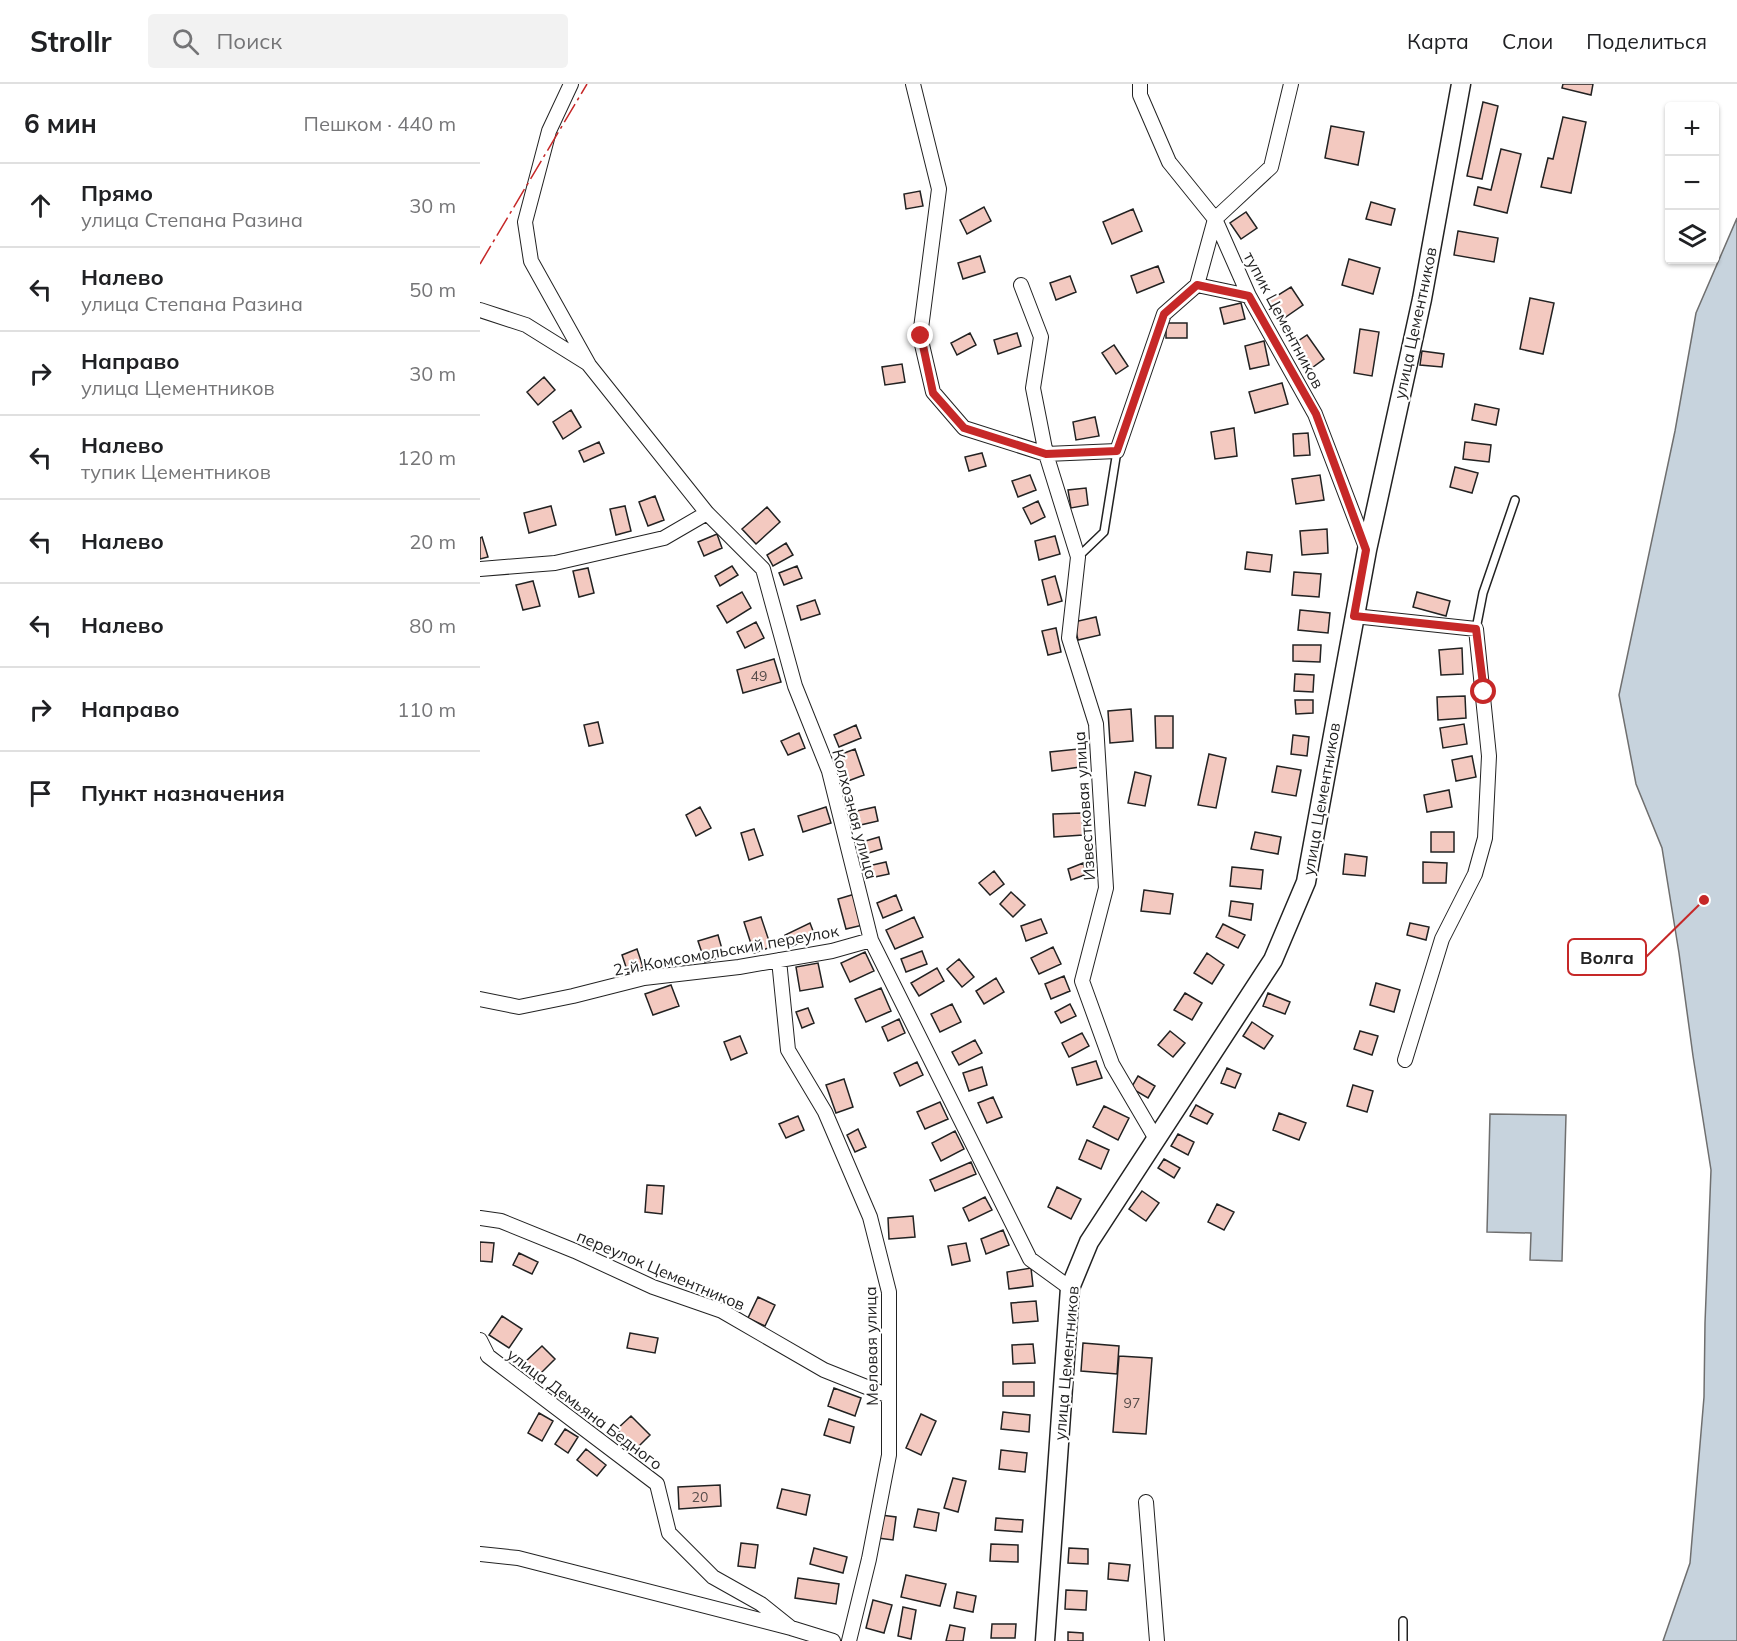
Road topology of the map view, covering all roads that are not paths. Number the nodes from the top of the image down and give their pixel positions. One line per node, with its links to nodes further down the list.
1 (571, 84): 11 (street)
2 (913, 84): 13 (street)
3 (1140, 84): 6 (street, тупик Цементников)
4 (1291, 84): 6 (street)
5 (1461, 84): 16 (street, улица Цементников)
6 (1215, 219): 8 (street); 9 (street, тупик Цементников)
7 (1021, 285): 13 (street, Известковая улица)
8 (1197, 285): 9 (street); 12 (street)
9 (1249, 296): 16 (street, тупик Цементников)
10 (480, 309): 11 (street)
11 (589, 365): 15 (street, Колхозная улица)
12 (1117, 451): 13 (street); 17 (lane)
13 (1046, 454): 17 (street, Известковая улица)
14 (1515, 500): 20 (lane)
15 (707, 513): 18 (street); 21 (street, Колхозная улица)
16 (1366, 550): 19 (street, улица Цементников)
17 (1078, 557): 25 (street, Известковая улица)
18 (480, 569)
19 (1354, 616): 20 (street); 25 (street, улица Цементников)
20 (1476, 629): 24 (street)
21 (871, 940): 22 (street, 2-й Комсомольский переулок); 27 (street, Колхозная улица)
22 (779, 960): 23 (street, 2-й Комсомольский переулок); 29 (street, Меловая улица)
23 (480, 999)
24 (1405, 1060)
25 (1156, 1139): 27 (street, улица Цементников)
26 (480, 1218): 29 (street, переулок Цементников)
27 (1070, 1288): 36 (street, улица Цементников)
28 (480, 1340): 33 (street, улица Демьяна Бедного)
29 (889, 1396): 35 (street, Меловая улица)
30 (1146, 1502): 37 (street)
31 (480, 1554): 33 (street, улица Демьяна Бедного)
32 (1403, 1621): 38 (lane)
33 (790, 1628): 34 (street, улица Демьяна Бедного)
34 (833, 1641)
35 (849, 1641)
36 (1045, 1641)
37 (1157, 1641)
38 (1403, 1641)

